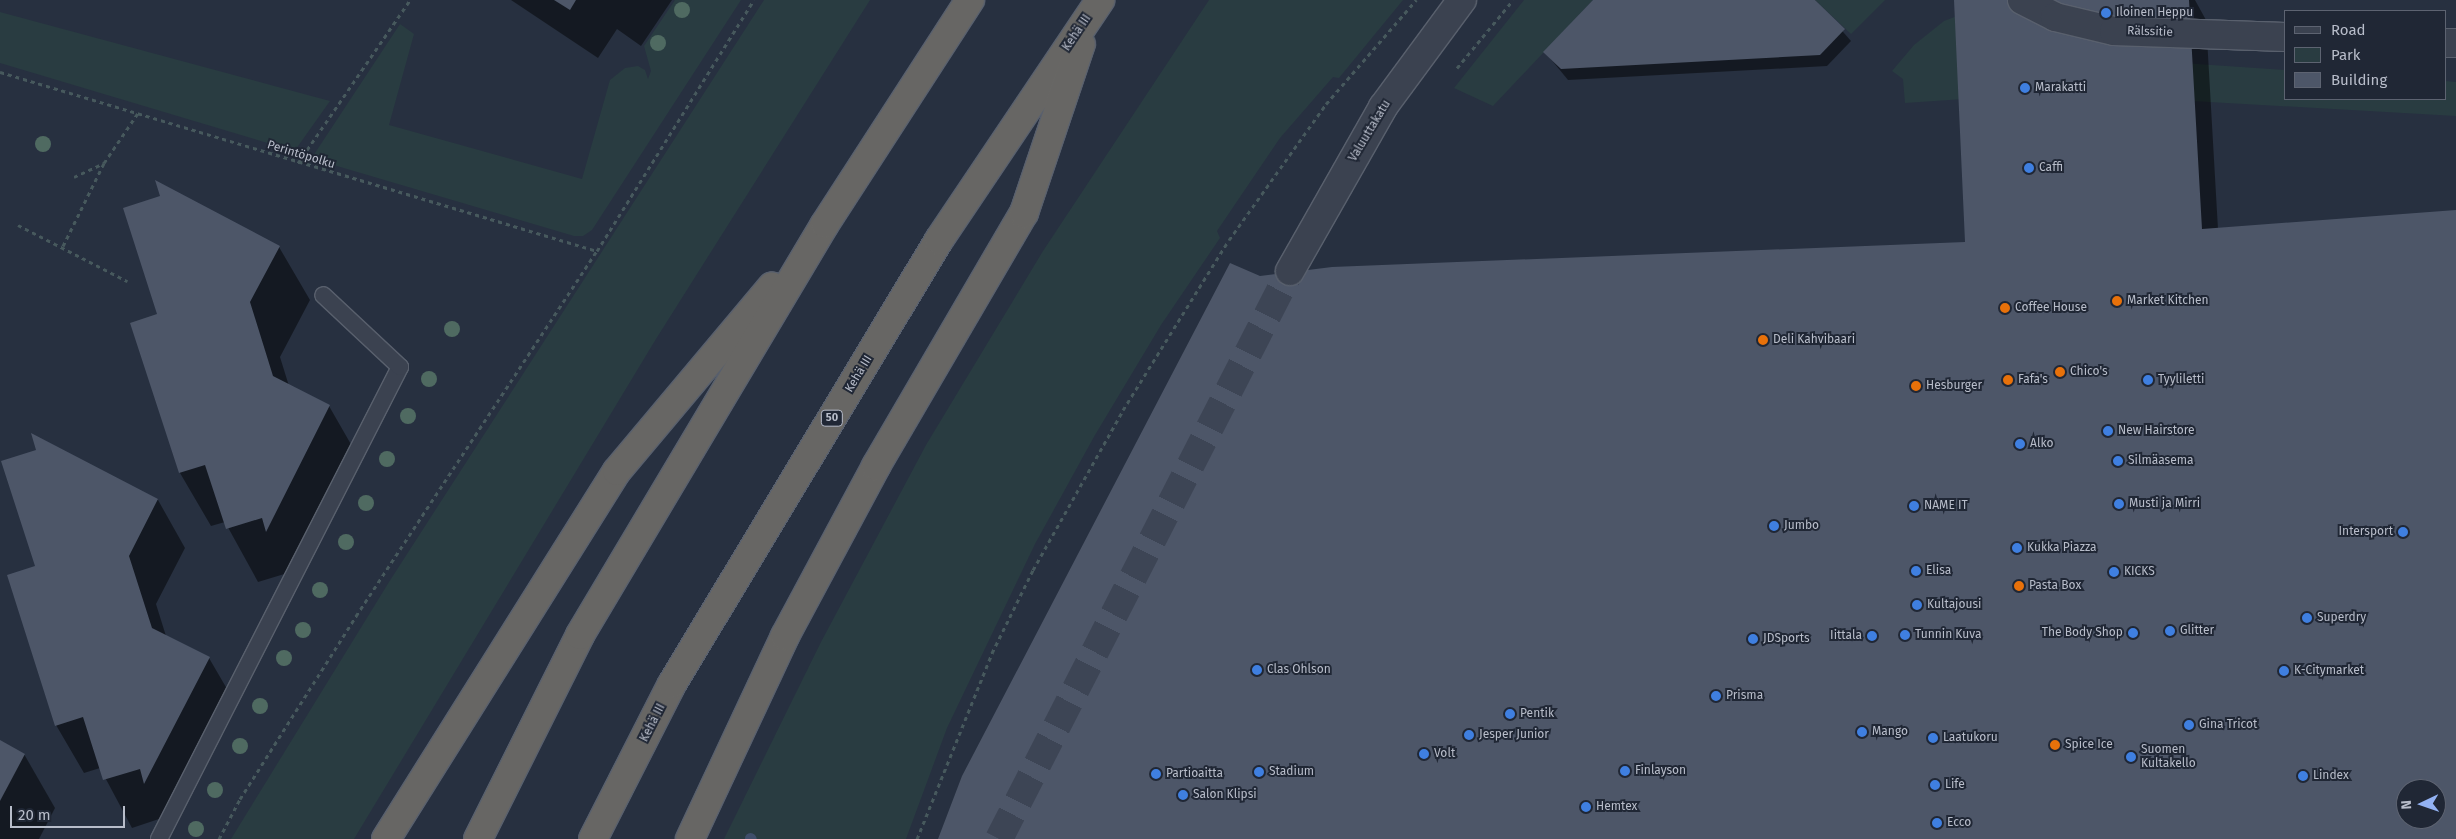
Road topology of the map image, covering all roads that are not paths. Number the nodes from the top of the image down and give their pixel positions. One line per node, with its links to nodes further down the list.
1 (970, 0): 6 (highway)
2 (1462, 0): 7 (street, Valuuttakatu)
3 (2022, 0): 5 (street, Rälssitie)
4 (1097, 5): 12 (highway, Kehä III / 50); 13 (highway)
5 (2284, 37)
6 (824, 224): 10 (highway); 11 (highway)
7 (1290, 271)
8 (323, 295): 9 (lane)
9 (159, 839)
10 (386, 839)
11 (478, 839)
12 (594, 839)
13 (690, 839)

